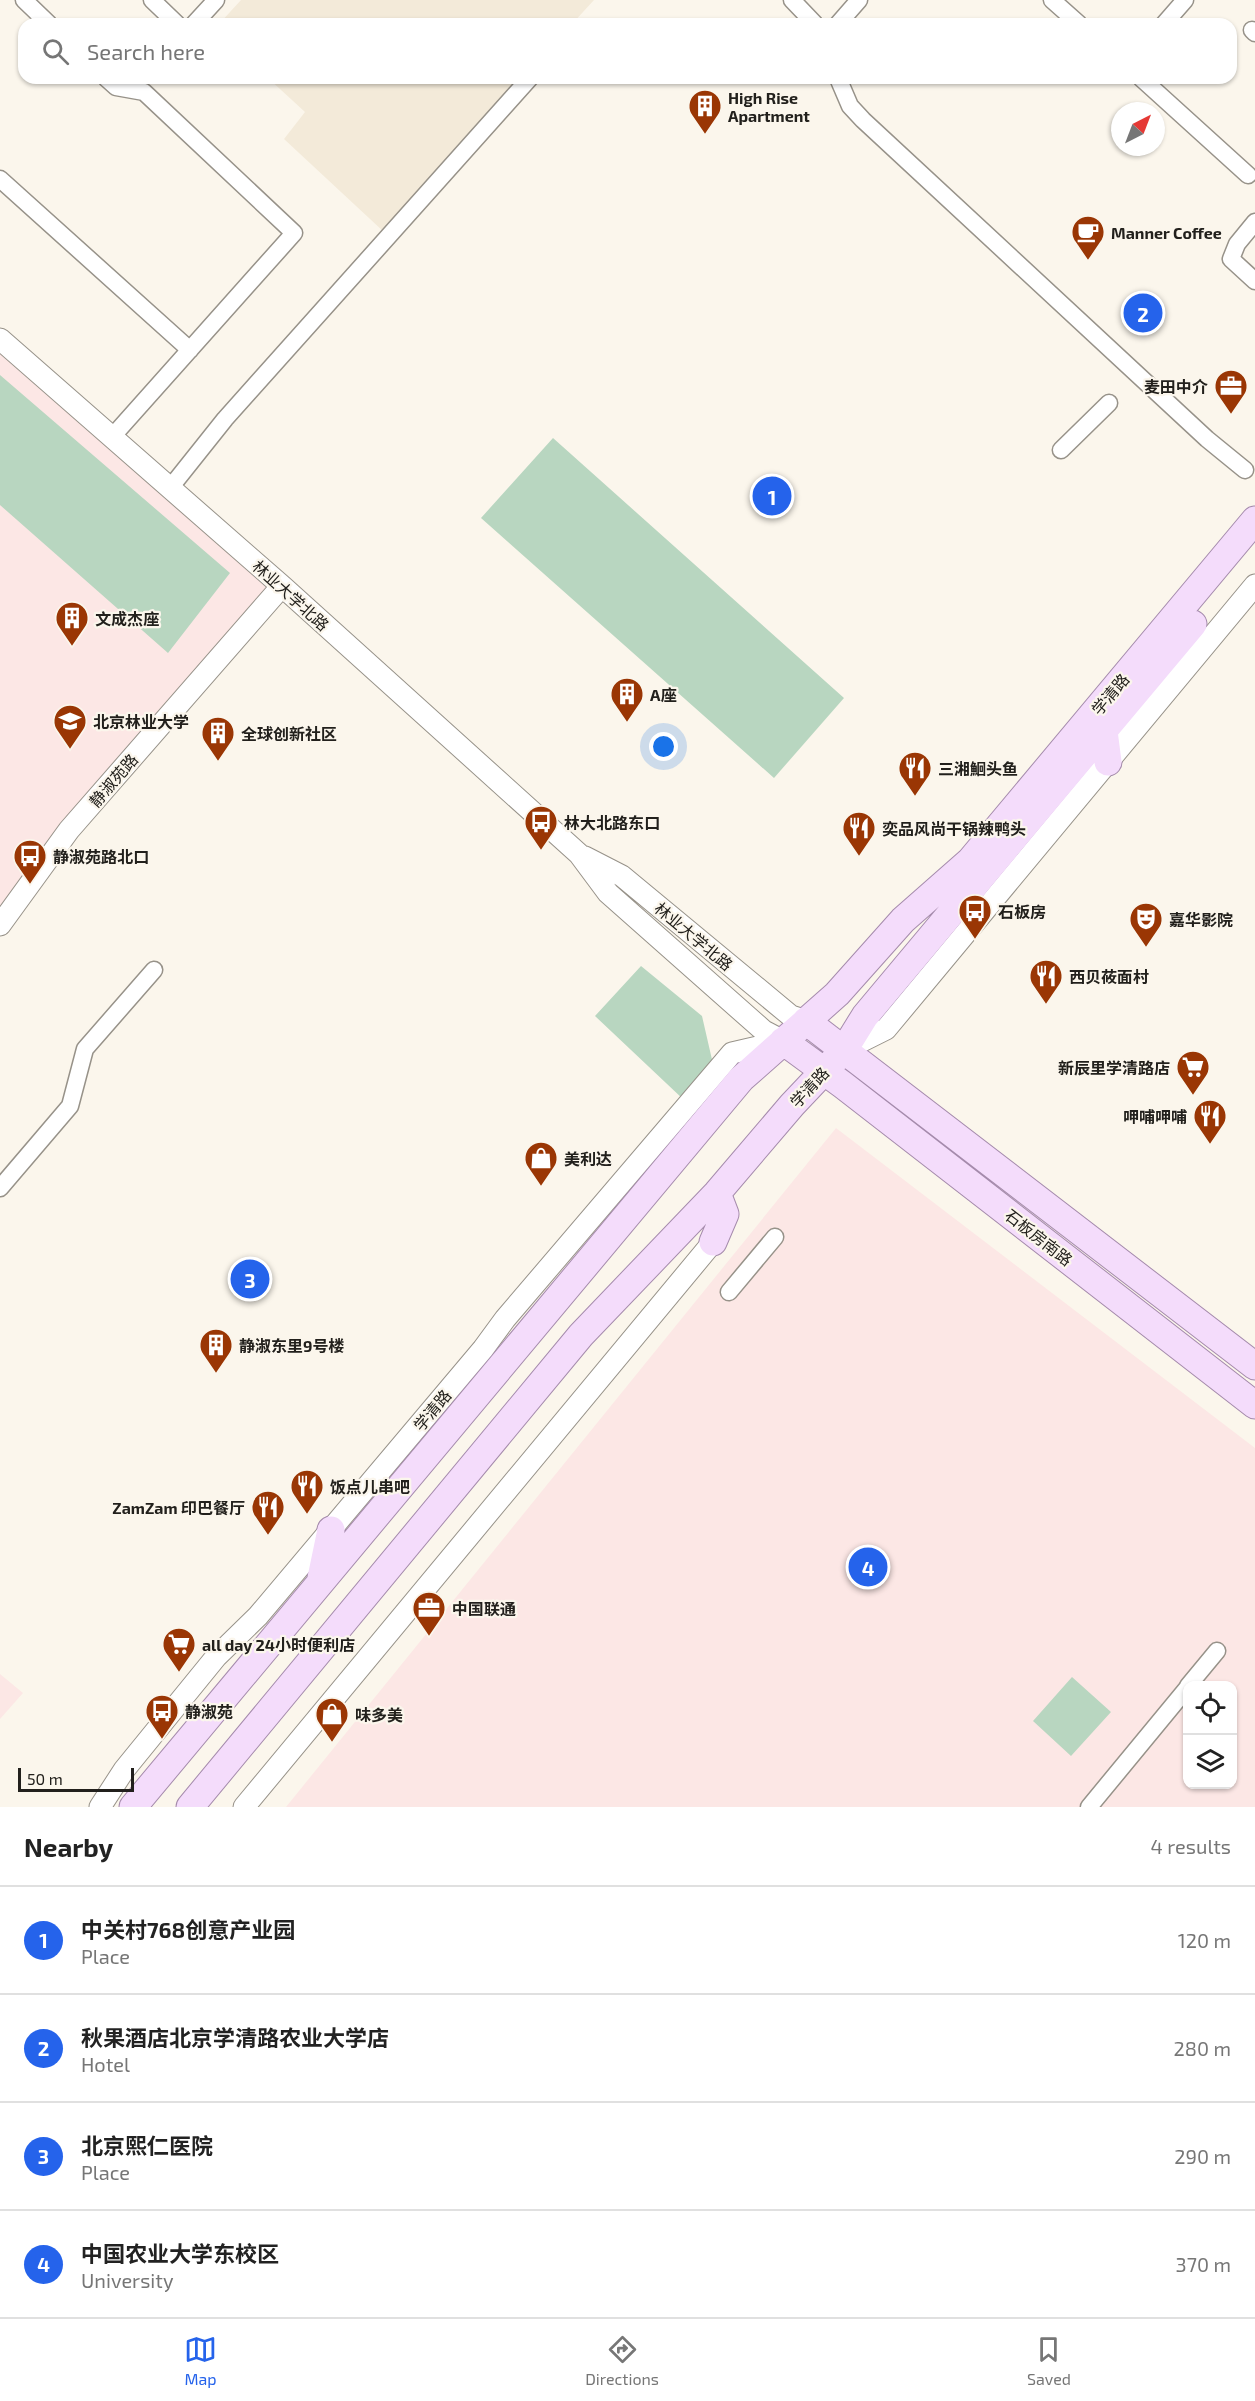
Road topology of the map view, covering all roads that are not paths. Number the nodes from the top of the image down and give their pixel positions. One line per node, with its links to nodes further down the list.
1 (24, 0): 8 (street)
2 (152, 0): 9 (street)
3 (216, 0): 10 (street)
4 (792, 0): 11 (street)
5 (859, 0): 12 (street)
6 (1052, 0): 13 (street)
7 (1180, 2): 14 (street)
8 (43, 18)
9 (171, 18)
10 (200, 18)
11 (809, 18)
12 (843, 18)
13 (1072, 18)
14 (1168, 18)
15 (113, 84): 20 (street)
16 (138, 84): 20 (street)
17 (525, 84): 31 (street)
18 (841, 84): 30 (street)
19 (1148, 84): 21 (street)
20 (132, 91): 26 (street)
21 (1253, 174)
22 (0, 179): 26 (street)
23 (1255, 222): 24 (street)
24 (1255, 281)
25 (0, 339): 28 (street, 林业大学北路)
26 (190, 350): 28 (street)
27 (1109, 403): 29 (street)
28 (112, 438): 31 (street, 林业大学北路)
29 (1060, 450)
30 (1245, 470)
31 (170, 488): 35 (street, 林业大学北路)
32 (1255, 520): 41 (main road, 学清路)
33 (1255, 549): 36 (main road, 学清路)
34 (1255, 585): 37 (street, 学清路)
35 (282, 586): 38 (street, 林业大学北路); 39 (street, 静淑苑路)
36 (1104, 731): 37 (main road); 43 (main road, 学清路)
37 (1108, 762): 43 (street, 学清路)
38 (579, 854): 41 (street, 林业大学北路); 42 (street, 林业大学北路)
39 (0, 925)
40 (154, 970): 45 (street)
41 (806, 1021): 42 (main road, 学清路); 43 (main road, 石板房南路)
42 (783, 1041): 44 (main road, 石板房南路); 52 (street, 学清路); 53 (main road, 学清路)
43 (844, 1050): 44 (main road, 学清路); 50 (main road, 石板房南路)
44 (823, 1071): 46 (main road, 学清路); 51 (main road, 石板房南路)
45 (0, 1188)
46 (717, 1193): 48 (main road); 59 (main road, 学清路)
47 (775, 1237): 49 (street)
48 (713, 1242): 60 (street)
49 (729, 1292)
50 (1255, 1366)
51 (1255, 1405)
52 (331, 1530): 53 (main road); 57 (street, 学清路)
53 (320, 1582): 58 (main road, 学清路)
54 (1217, 1651): 55 (street)
55 (1192, 1681)
56 (1183, 1692): 61 (street)
57 (100, 1807)
58 (133, 1807)
59 (190, 1807)
60 (244, 1807)
61 (1089, 1807)

